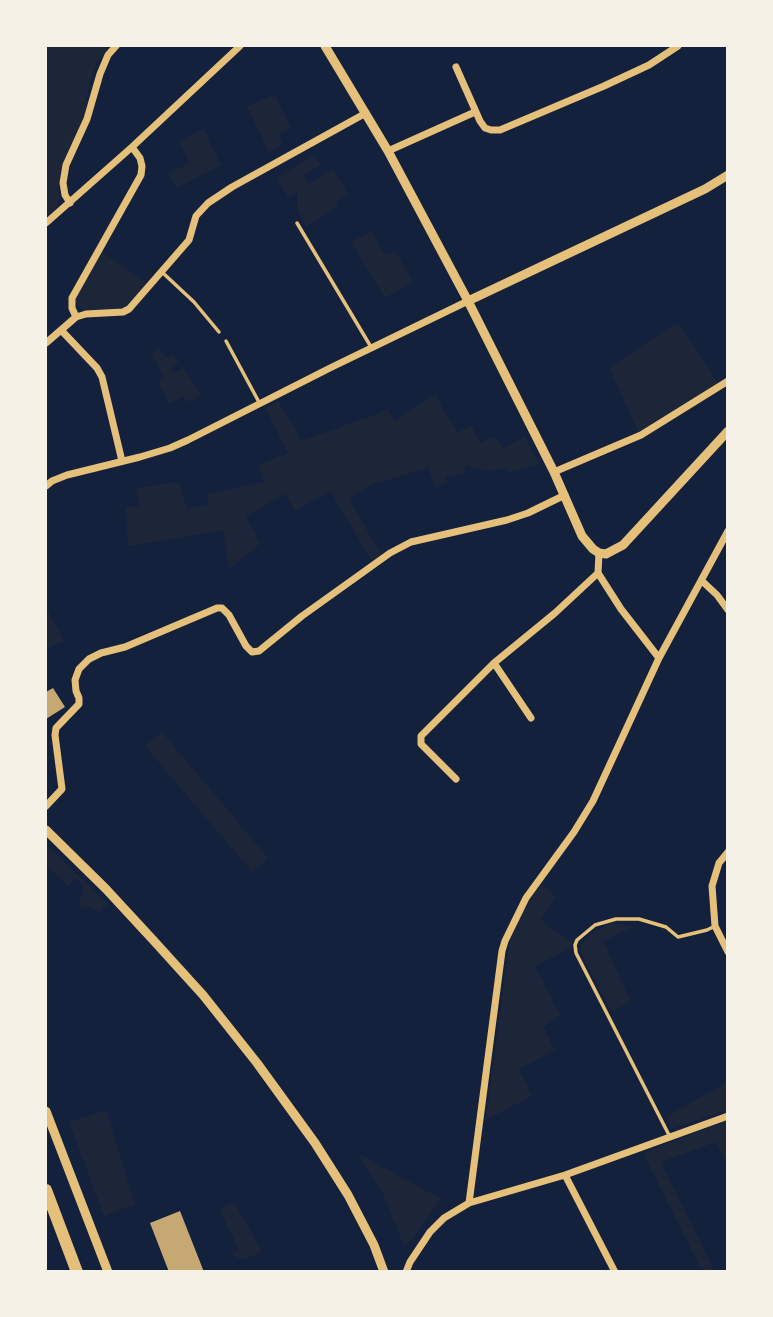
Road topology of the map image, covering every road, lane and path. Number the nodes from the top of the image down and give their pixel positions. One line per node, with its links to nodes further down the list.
1 (116, 46): 11 (street)
2 (240, 46): 8 (street)
3 (325, 46): 7 (street)
4 (678, 46): 6 (street)
5 (456, 67): 6 (street)
6 (475, 112): 9 (street)
7 (366, 113): 9 (street); 14 (street)
8 (132, 148): 11 (street); 16 (street)
9 (388, 151): 15 (street)
10 (727, 175): 15 (street)
11 (70, 203): 12 (street)
12 (46, 223)
13 (297, 223): 21 (lane)
14 (161, 272): 16 (street); 18 (lane)
15 (468, 301): 21 (street); 26 (street)
16 (76, 317): 17 (street)
17 (61, 330): 20 (street); 25 (street)
18 (219, 332)
19 (226, 341): 23 (lane)
20 (46, 343)
21 (371, 348): 23 (street)
22 (727, 381): 26 (street)
23 (260, 405): 25 (street)
24 (727, 431): 30 (street)
25 (122, 461): 27 (street)
26 (554, 472): 28 (street)
27 (46, 486)
28 (565, 495): 30 (street); 38 (street)
29 (727, 531): 32 (street)
30 (599, 554): 31 (street)
31 (598, 573): 34 (street); 35 (street)
32 (702, 581): 33 (street); 34 (street)
33 (727, 610)
34 (659, 658): 48 (street)
35 (494, 663): 36 (street); 37 (street)
36 (531, 718)
37 (456, 779)
38 (46, 806)
39 (46, 830): 51 (street)
40 (727, 852): 41 (street)
41 (715, 926): 42 (street); 45 (lane)
42 (727, 952)
43 (46, 1111): 50 (street)
44 (727, 1116): 45 (street)
45 (670, 1137): 46 (street)
46 (565, 1175): 48 (street); 53 (street)
47 (46, 1190): 49 (highway)
48 (469, 1203): 52 (street)
49 (77, 1272)
50 (108, 1272)
51 (384, 1272)
52 (406, 1272)
53 (615, 1272)

